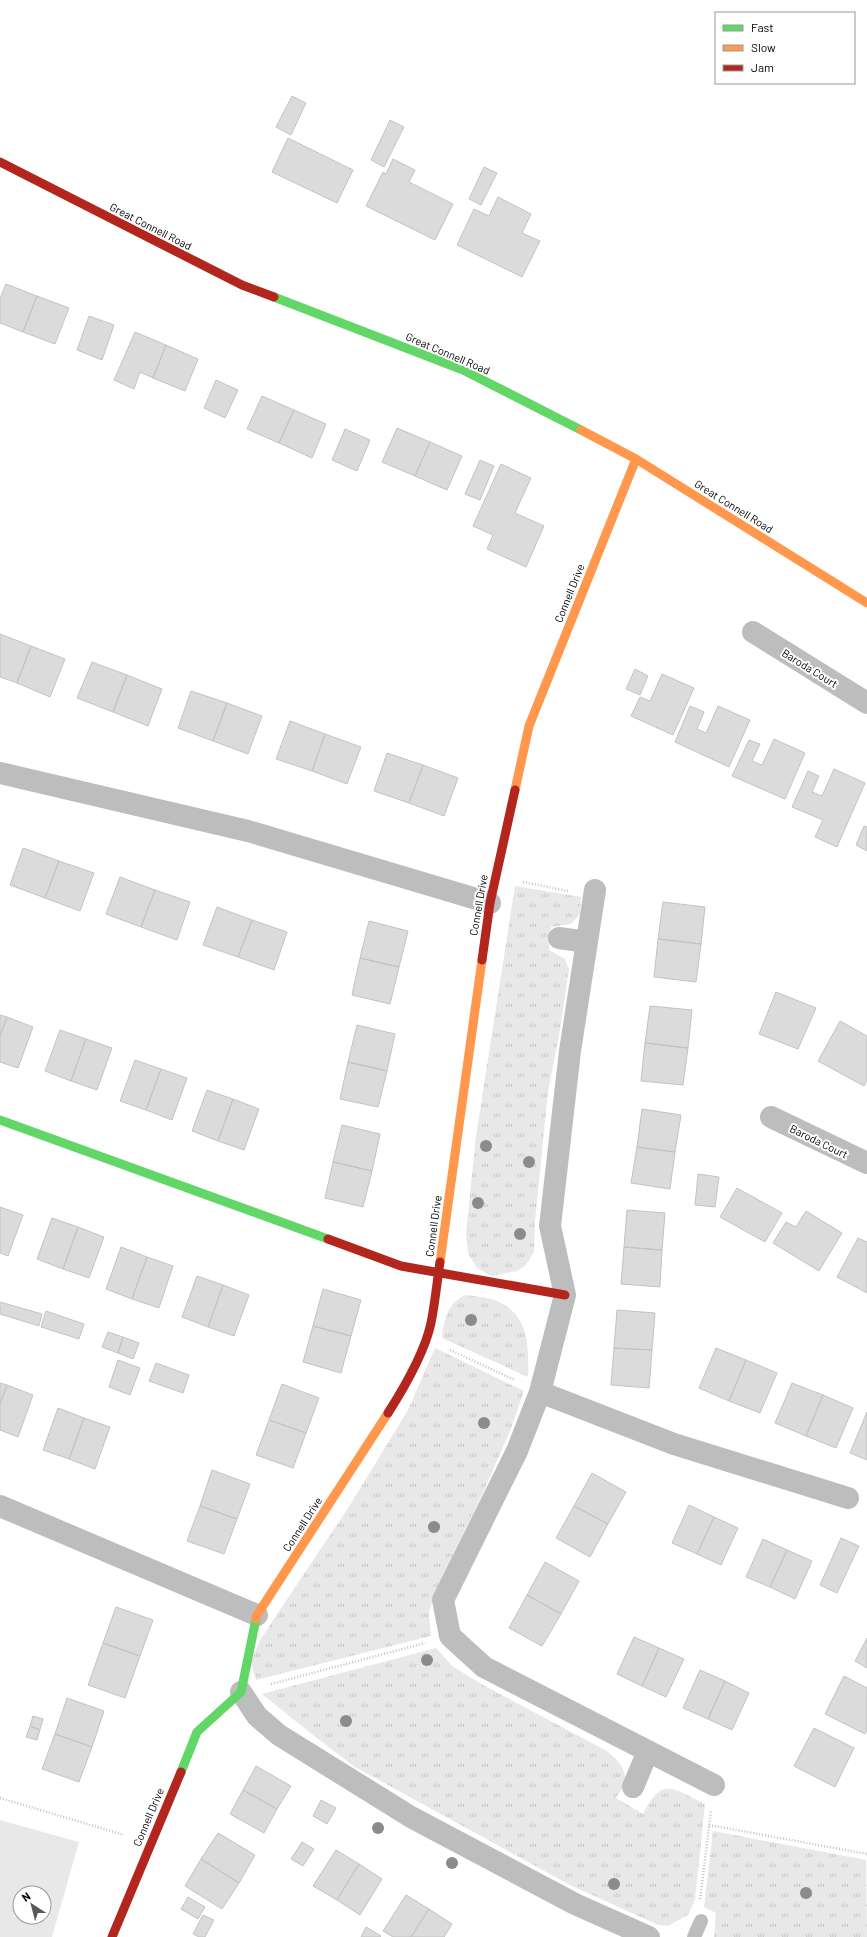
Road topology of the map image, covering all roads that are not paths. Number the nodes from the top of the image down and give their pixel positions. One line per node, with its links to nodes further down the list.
1 (0, 162): 2 (street, Great Connell Road)
2 (636, 459): 3 (street, Great Connell Road); 8 (street, Connell Drive)
3 (867, 603)
4 (753, 632): 5 (street, Baroda Court)
5 (867, 703)
6 (0, 773): 8 (street)
7 (594, 893): 10 (street)
8 (490, 903): 14 (street, Connell Drive)
9 (559, 938): 10 (street)
10 (587, 942): 15 (street)
11 (771, 1117): 13 (street, Baroda Court)
12 (0, 1120): 14 (street)
13 (867, 1163)
14 (438, 1273): 15 (street); 19 (street, Connell Drive)
15 (565, 1295): 16 (street)
16 (540, 1392): 17 (street); 21 (street)
17 (848, 1498)
18 (0, 1506): 19 (street)
19 (257, 1615): 20 (street, Connell Drive)
20 (241, 1692): 25 (street, Connell Drive); 26 (street)
21 (648, 1751): 22 (street); 23 (street)
22 (714, 1785)
23 (633, 1787)
24 (701, 1922): 27 (lane)
25 (112, 1937)
26 (649, 1937)
27 (694, 1937)

